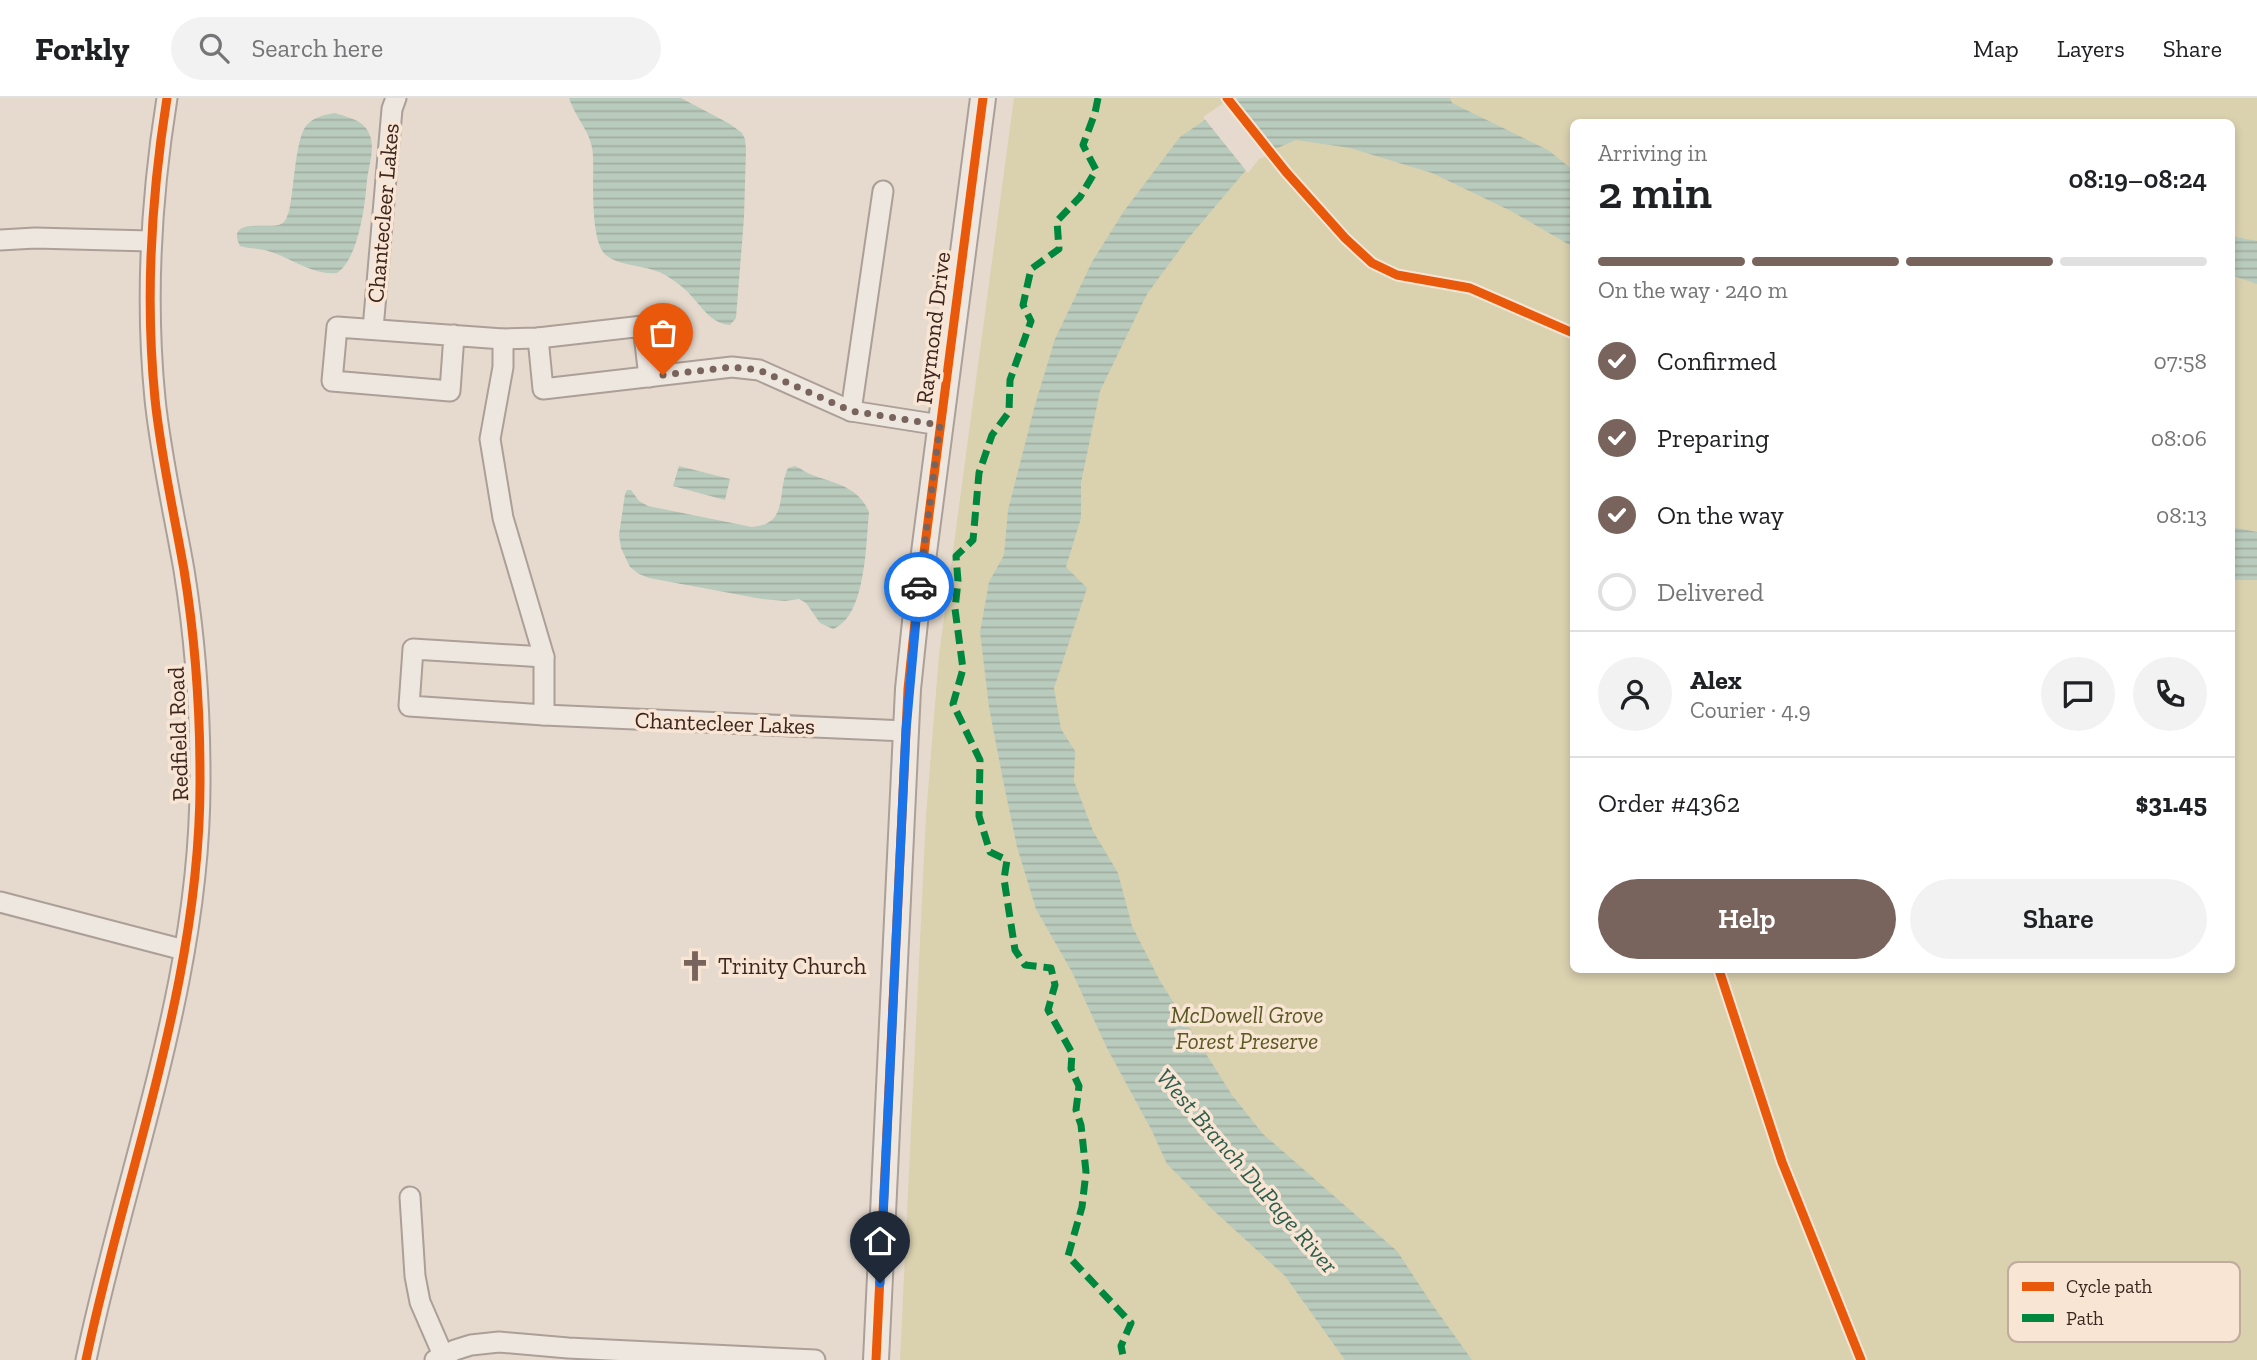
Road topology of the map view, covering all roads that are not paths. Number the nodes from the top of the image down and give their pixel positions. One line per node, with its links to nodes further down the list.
1 (167, 98): 6 (street, Redfield Road)
2 (396, 98): 7 (street, Chantecleer Lakes)
3 (983, 98): 13 (street, Raymond Drive)
4 (883, 191): 12 (street)
5 (0, 240): 6 (street)
6 (150, 241): 18 (street, Redfield Road)
7 (373, 329): 8 (street, Chantecleer Lakes); 8 (street, Chantecleer Lakes)
8 (454, 335): 10 (street, Chantecleer Lakes)
9 (538, 338): 10 (street, Chantecleer Lakes); 11 (street, Chantecleer Lakes); 11 (street)
10 (503, 339): 14 (street)
11 (649, 377): 12 (street)
12 (851, 411): 13 (street)
13 (940, 425): 16 (street, Raymond Drive)
14 (544, 657): 15 (street); 15 (street, Chantecleer Lakes)
15 (544, 715): 16 (street, Chantecleer Lakes)
16 (906, 730): 23 (street, Raymond Drive)
17 (0, 902): 18 (street)
18 (184, 950): 21 (street, Redfield Road)
19 (410, 1197): 20 (street)
20 (439, 1357): 22 (street)
21 (86, 1360)
22 (815, 1360)
23 (876, 1360)

